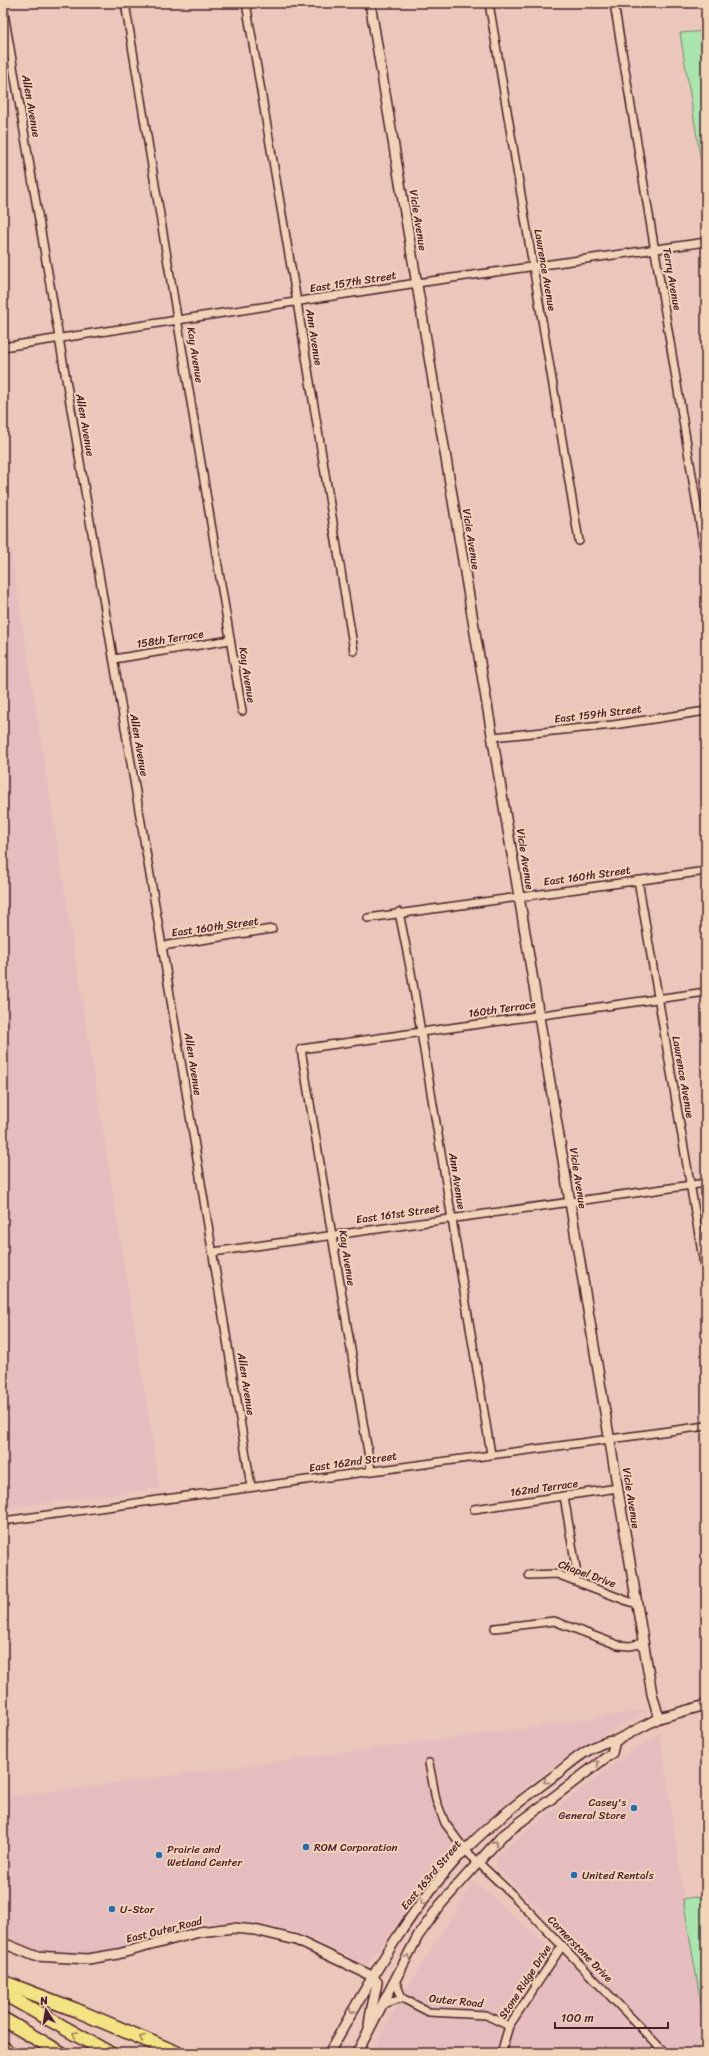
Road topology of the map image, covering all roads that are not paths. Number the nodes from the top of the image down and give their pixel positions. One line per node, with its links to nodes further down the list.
1 (125, 3): 12 (street, Kay Avenue)
2 (246, 3): 11 (street, Ann Avenue)
3 (370, 3): 10 (street, Vicie Avenue)
4 (489, 3): 9 (street, Lawrence Avenue)
5 (614, 3): 8 (street, Terry Avenue)
6 (3, 7): 13 (street, Allen Avenue)
7 (706, 242): 8 (street, East 157th Street)
8 (656, 249): 9 (street, East 157th Street); 16 (street, Terry Avenue)
9 (532, 266): 10 (street, East 157th Street); 15 (street, Lawrence Avenue)
10 (417, 283): 11 (street, East 157th Street); 22 (street, Vicie Avenue)
11 (297, 302): 12 (street, East 157th Street); 18 (street, Ann Avenue)
12 (178, 319): 13 (street, East 157th Street); 17 (street, Kay Avenue)
13 (59, 338): 14 (street, East 157th Street); 19 (street, Allen Avenue)
14 (3, 347)
15 (579, 541)
16 (706, 560)
17 (230, 640): 19 (street, 158th Terrace); 21 (street, Kay Avenue)
18 (354, 651)
19 (114, 659): 29 (street, Allen Avenue)
20 (706, 710): 22 (street, East 159th Street)
21 (242, 711)
22 (492, 737): 25 (street, Vicie Avenue)
23 (706, 871): 24 (street, East 160th Street)
24 (638, 880): 25 (street, East 160th Street); 31 (street, Lawrence Avenue)
25 (519, 896): 26 (street, East 160th Street); 32 (street, Vicie Avenue)
26 (399, 912): 27 (street, East 160th Street); 33 (street, Ann Avenue)
27 (368, 918)
28 (272, 929): 29 (street, East 160th Street)
29 (162, 946): 40 (street, Allen Avenue)
30 (706, 992): 31 (street, 160th Terrace)
31 (659, 999): 32 (street, 160th Terrace); 36 (street, Lawrence Avenue)
32 (539, 1015): 33 (street, 160th Terrace); 37 (street, Vicie Avenue)
33 (421, 1031): 34 (street, 160th Terrace); 38 (street, Ann Avenue)
34 (301, 1050): 39 (street, Kay Avenue)
35 (706, 1183): 36 (street, East 161st Street)
36 (690, 1185): 37 (street, East 161st Street); 41 (street, Lawrence Avenue)
37 (570, 1202): 38 (street, East 161st Street); 43 (street, Vicie Avenue)
38 (452, 1218): 39 (street, East 161st Street); 44 (street, Ann Avenue)
39 (332, 1235): 40 (street, East 161st Street); 45 (street, Kay Avenue)
40 (213, 1252): 46 (street, Allen Avenue)
41 (706, 1276)
42 (706, 1426): 43 (street, East 162nd Street)
43 (609, 1438): 44 (street, East 162nd Street); 47 (street, Vicie Avenue)
44 (491, 1454): 45 (street, East 162nd Street)
45 (371, 1470): 46 (street, East 162nd Street)
46 (252, 1486): 50 (street, East 162nd Street)
47 (618, 1488): 48 (street, 162nd Terrace); 53 (street, Vicie Avenue)
48 (564, 1496): 49 (street, 162nd Terrace); 52 (street)
49 (474, 1509)
50 (3, 1521)
51 (529, 1575): 52 (street, Chapel Drive)
52 (576, 1581): 53 (street, Chapel Drive)
53 (637, 1603): 55 (street, Vicie Avenue)
54 (495, 1628): 55 (street)
55 (643, 1643): 57 (street, Vicie Avenue)
56 (706, 1704): 57 (street, East 163rd Street)
57 (659, 1718): 58 (street, East 163rd Street)
58 (614, 1741): 60 (street, East 163rd Street, one-way to 60); 61 (street, one-way to 58)
59 (430, 1763): 60 (street)
60 (465, 1850): 61 (street, Cornerstone Drive); 64 (street, East 163rd Street, one-way to 64)
61 (479, 1862): 63 (street, Cornerstone Drive); 65 (street, one-way to 61)
62 (3, 1943): 64 (street, East Outer Road)
63 (562, 1946): 71 (street, Stone Ridge Drive); 81 (street, Cornerstone Drive)
64 (372, 1976): 72 (street); 78 (street, East 163rd Street, one-way to 78)
65 (395, 1980): 68 (street); 69 (street)
66 (3, 1982): 77 (highway, one-way to 66)
67 (3, 1993): 76 (highway, one-way to 67)
68 (402, 1998): 69 (street); 71 (street, Outer Road)
69 (383, 2004): 72 (street)
70 (3, 2018): 75 (highway)
71 (509, 2026): 80 (street, Stone Ridge Drive)
72 (369, 2030): 79 (street)
73 (3, 2048): 74 (highway)
74 (9, 2053)
75 (61, 2053)
76 (109, 2053)
77 (177, 2053)
78 (329, 2053)
79 (357, 2053)
80 (501, 2053)
81 (665, 2053)

